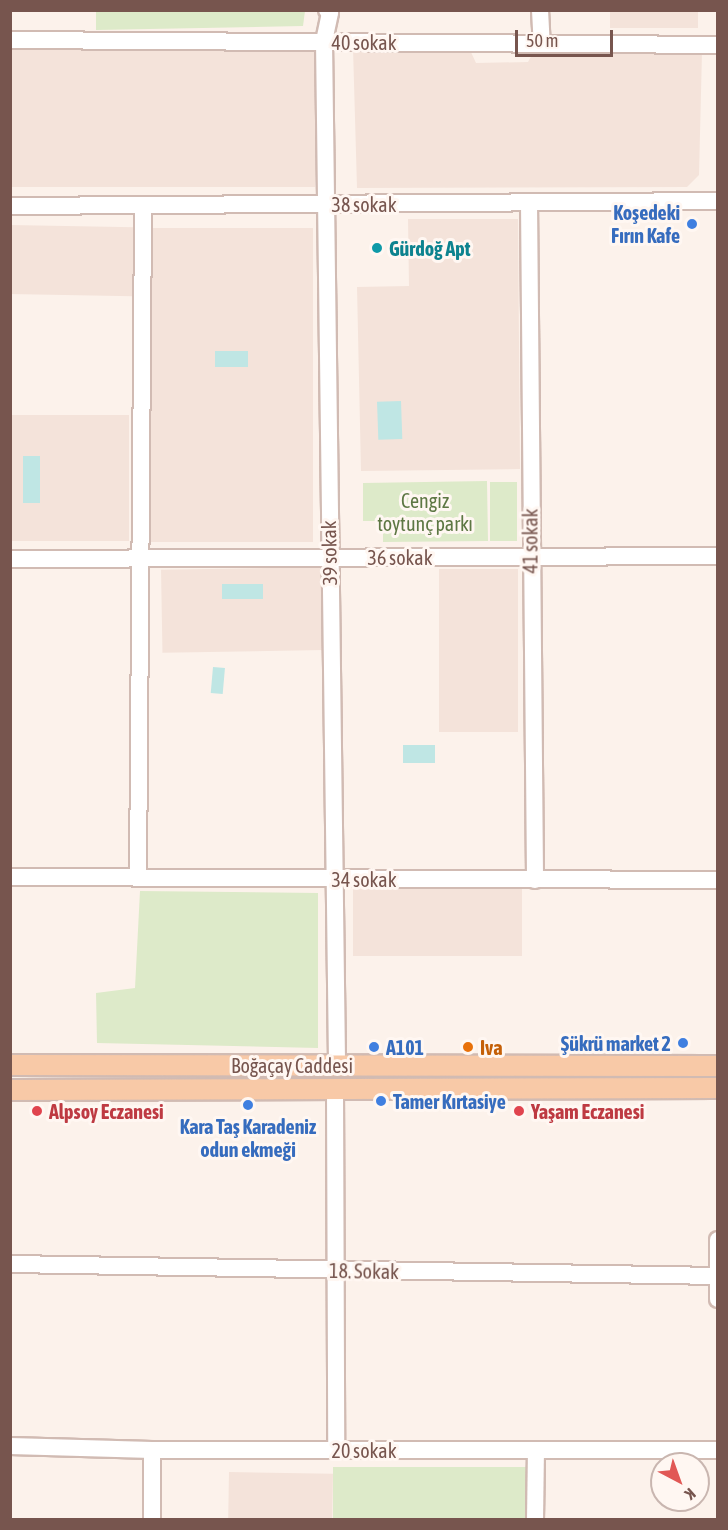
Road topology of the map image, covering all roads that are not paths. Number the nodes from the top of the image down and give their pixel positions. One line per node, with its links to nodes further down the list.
1 (327, 10): 4 (street, 39 sokak)
2 (540, 10): 5 (street)
3 (10, 40): 4 (street, 40 sokak)
4 (324, 41): 5 (street, 40 sokak); 9 (street, 39 sokak)
5 (542, 43): 6 (street, 40 sokak)
6 (717, 45)
7 (717, 201): 8 (street, 38 sokak)
8 (530, 202): 9 (street, 38 sokak); 12 (street, 41 sokak)
9 (326, 204): 10 (street, 38 sokak); 15 (street, 39 sokak)
10 (143, 205): 11 (street, 38 sokak); 14 (street)
11 (10, 206)
12 (530, 556): 13 (street, 36 sokak); 15 (street, 36 sokak); 20 (street, 41 sokak)
13 (717, 556)
14 (141, 558): 15 (street, 36 sokak); 16 (street, 36 sokak); 18 (street)
15 (329, 558): 19 (street, 39 sokak)
16 (10, 559)
17 (10, 877): 18 (street, 34 sokak)
18 (138, 878): 19 (street, 34 sokak)
19 (333, 879): 20 (street, 34 sokak); 23 (street, 39 sokak)
20 (535, 880): 21 (street, 34 sokak)
21 (717, 880)
22 (10, 1065): 23 (main road, Boğaçay Caddesi)
23 (337, 1065): 24 (main road, Boğaçay Caddesi)
24 (717, 1066)
25 (335, 1088): 26 (main road, Boğaçay Caddesi); 27 (main road, Boğaçay Caddesi); 30 (street)
26 (717, 1088)
27 (10, 1090)
28 (717, 1239): 31 (street)
29 (10, 1264): 30 (street, 18. Sokak)
30 (337, 1271): 32 (street, 18. Sokak); 35 (street)
31 (717, 1271): 32 (street)
32 (717, 1276): 33 (street)
33 (717, 1299)
34 (10, 1446): 36 (street, 20 sokak)
35 (336, 1449): 36 (street, 20 sokak); 37 (street, 20 sokak)
36 (152, 1450): 39 (street)
37 (536, 1450): 38 (street, 20 sokak); 40 (street)
38 (717, 1450)
39 (152, 1520)
40 (536, 1520)

